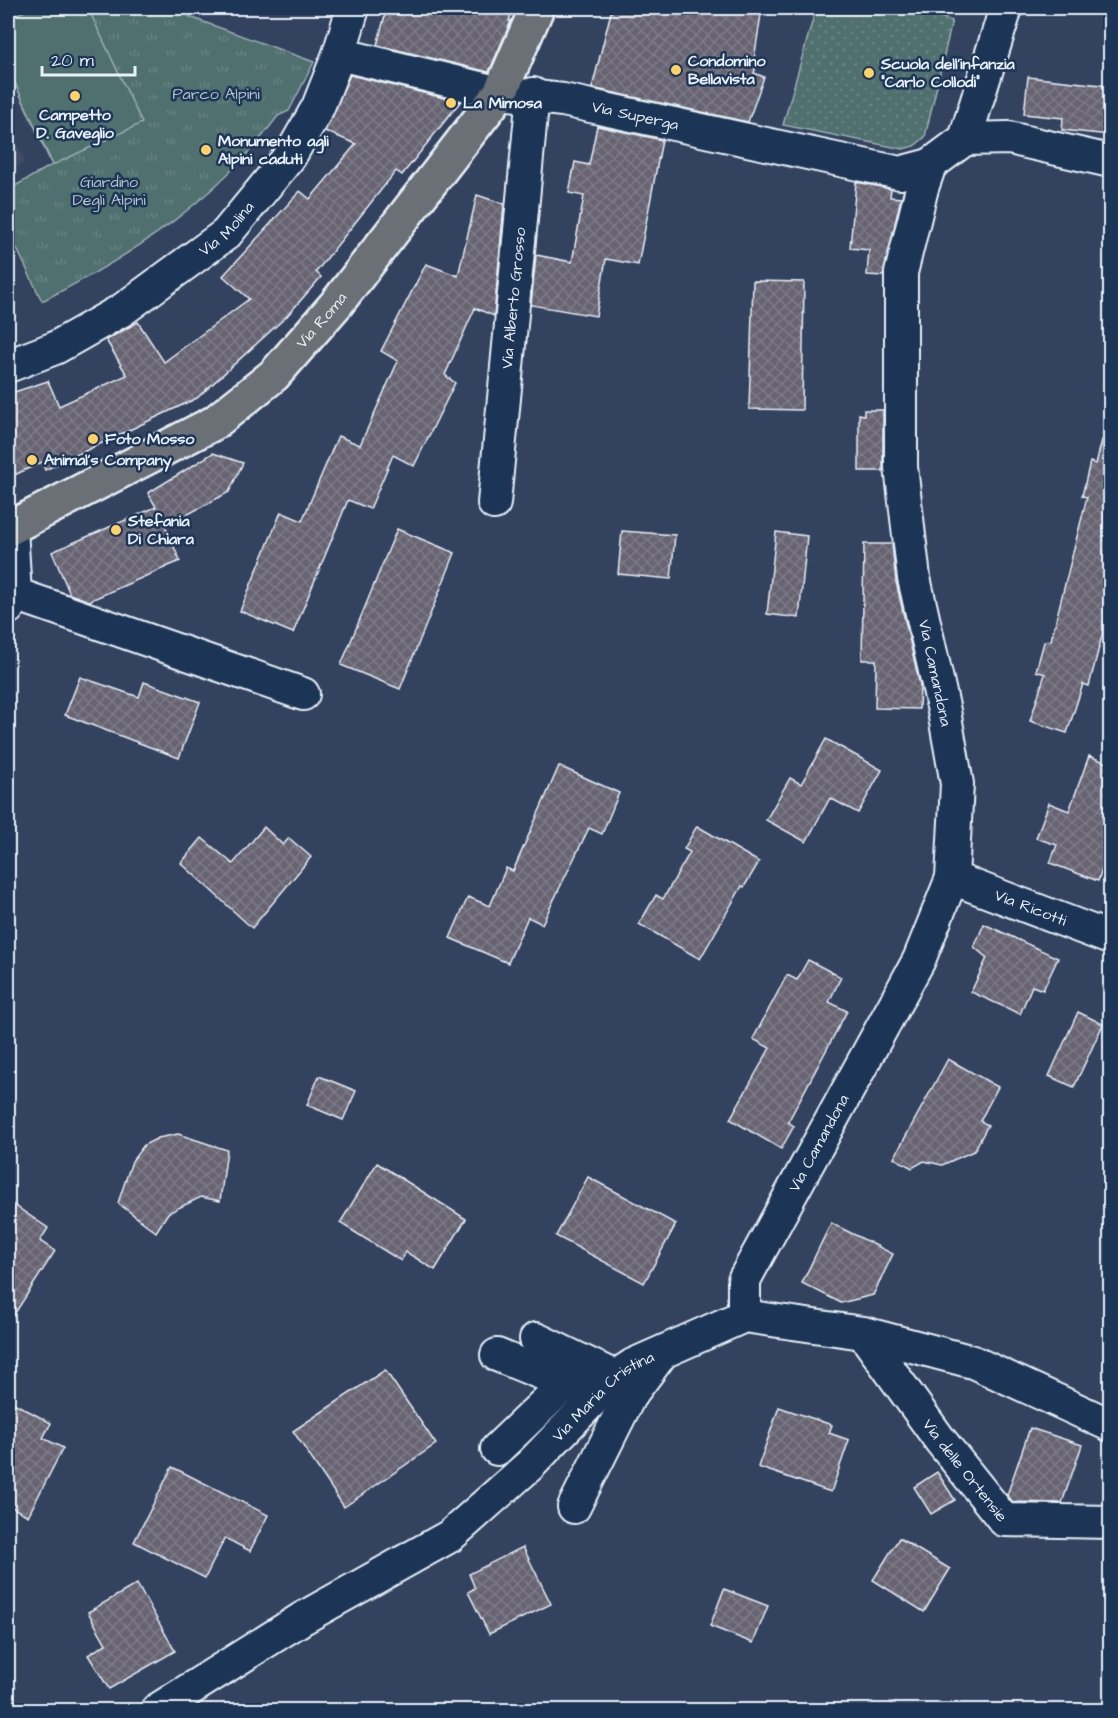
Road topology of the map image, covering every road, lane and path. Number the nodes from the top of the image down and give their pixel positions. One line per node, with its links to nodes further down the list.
1 (353, 8): 4 (street, Via Molina)
2 (537, 8): 5 (main road, Via Roma)
3 (1006, 8): 7 (street)
4 (339, 54): 5 (street, Via Superga); 10 (street, Via Molina)
5 (500, 93): 6 (street, Via Superga); 12 (main road, Via Roma)
6 (533, 94): 9 (street, Via Superga); 11 (street, Via Alberto Grosso)
7 (964, 139): 8 (street); 9 (street)
8 (1110, 161)
9 (930, 165): 15 (street, Via Camandona)
10 (8, 366)
11 (495, 503)
12 (9, 528): 13 (street)
13 (11, 601): 14 (street)
14 (303, 694)
15 (952, 878): 16 (street, Via Ricotti); 17 (street, Via Camandona)
16 (1110, 938)
17 (744, 1316): 18 (street); 20 (street, Via Maria Cristina)
18 (863, 1333): 24 (street); 27 (street, Via delle Ortensie)
19 (536, 1339): 23 (street)
20 (663, 1352): 23 (street, Via Maria Cristina); 26 (street)
21 (497, 1355): 22 (street)
22 (566, 1383): 23 (street); 25 (street)
23 (606, 1386): 28 (street, Via Maria Cristina)
24 (1110, 1425)
25 (497, 1449)
26 (574, 1507)
27 (1110, 1522)
28 (157, 1710)

